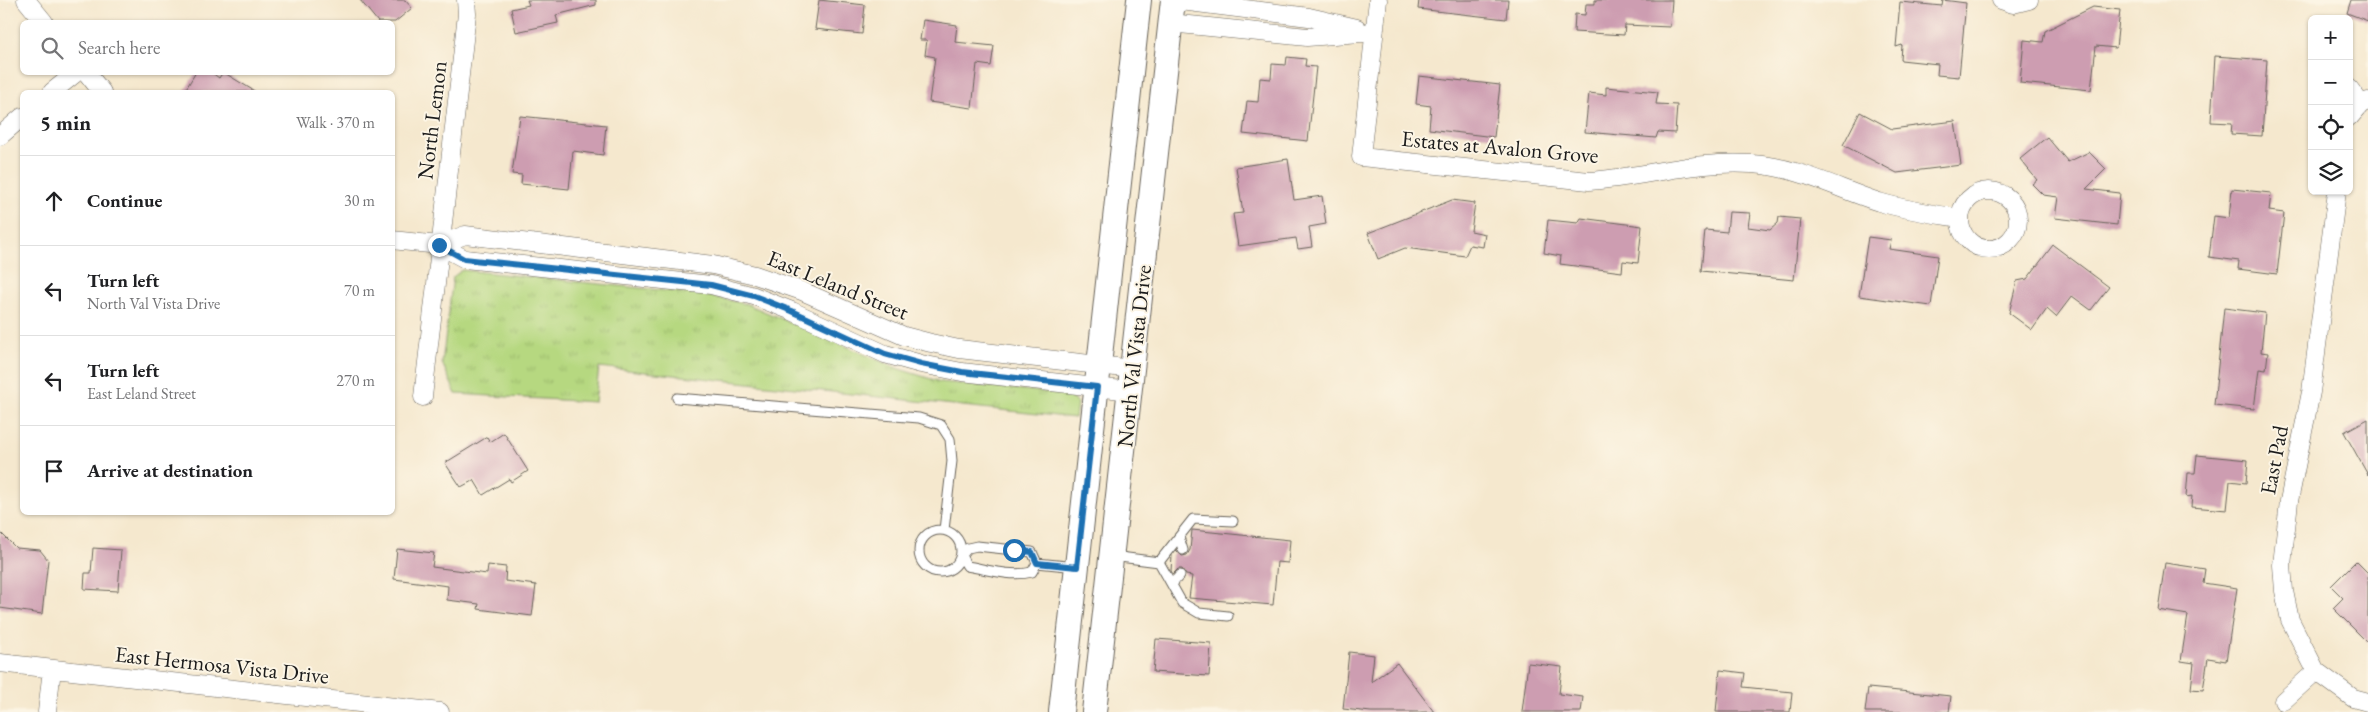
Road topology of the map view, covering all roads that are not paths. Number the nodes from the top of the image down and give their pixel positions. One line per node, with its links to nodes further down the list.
1 (26, 0): 9 (street)
2 (466, 0): 25 (street, North Lemon)
3 (1140, 0): 26 (main road, North Val Vista Drive)
4 (1173, 0): 8 (street); 10 (main road, North Val Vista Drive)
5 (1378, 0): 12 (street, Estates at Avalon Grove)
6 (2001, 0): 7 (street)
7 (2029, 0)
8 (1239, 8): 11 (street); 12 (street)
9 (42, 20)
10 (1170, 24): 11 (street); 27 (main road, North Val Vista Drive)
11 (1238, 30): 12 (street)
12 (1374, 32): 23 (street, Estates at Avalon Grove)
13 (73, 75): 15 (street)
14 (88, 75): 16 (street)
15 (54, 90)
16 (100, 90)
17 (2353, 92): 18 (street)
18 (2365, 103): 19 (street)
19 (2353, 114)
20 (20, 119): 21 (street)
21 (0, 136)
22 (2336, 195): 44 (street, East Pad)
23 (1960, 218)
24 (395, 240): 25 (street, East Leland Street)
25 (439, 245): 26 (street, East Leland Street); 26 (street, East Leland Street); 28 (street, North Lemon)
26 (1098, 376): 27 (street, East Leland Street); 38 (main road, North Val Vista Drive)
27 (1132, 380): 35 (main road, North Val Vista Drive)
28 (423, 397)
29 (677, 398): 31 (lane)
30 (1234, 521): 32 (lane)
31 (944, 530): 34 (lane); 34 (lane)
32 (1180, 537): 33 (lane); 36 (lane)
33 (1183, 550)
34 (961, 556): 37 (lane); 37 (lane)
35 (1112, 556): 36 (lane); 50 (main road, North Val Vista Drive)
36 (1159, 562): 40 (lane)
37 (1037, 563): 38 (lane)
38 (1077, 567): 49 (main road, North Val Vista Drive)
39 (1180, 575): 40 (lane)
40 (1173, 583): 41 (lane)
41 (1228, 616)
42 (0, 664): 43 (street, East Hermosa Vista Drive)
43 (52, 669): 47 (street); 48 (street, East Hermosa Vista Drive)
44 (2316, 671): 45 (street); 46 (street, East Pad)
45 (2283, 701)
46 (2368, 702)
47 (47, 712)
48 (440, 712)
49 (1061, 712)
50 (1094, 712)

